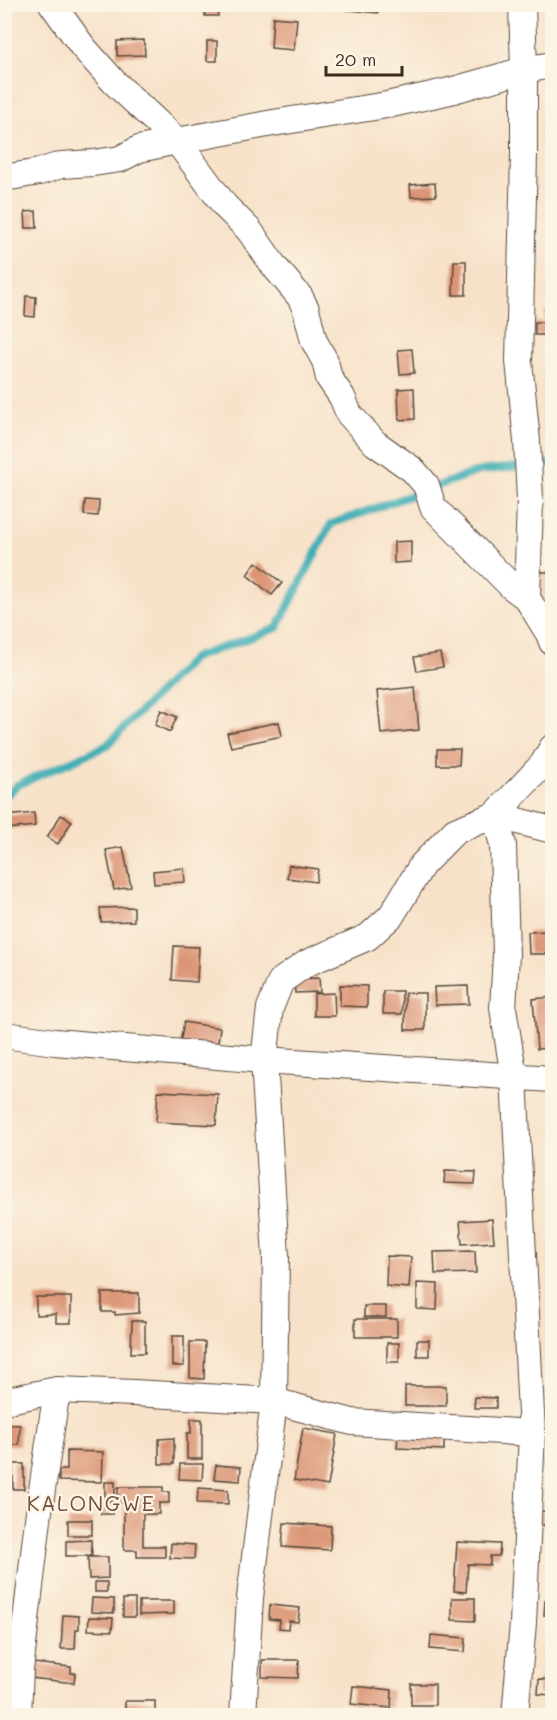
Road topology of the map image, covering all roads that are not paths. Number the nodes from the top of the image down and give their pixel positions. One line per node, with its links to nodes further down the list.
1 (52, 4): 5 (street)
2 (522, 4): 4 (street)
3 (552, 65): 4 (street)
4 (524, 70): 5 (street); 7 (street)
5 (177, 141): 6 (street); 7 (street)
6 (4, 178)
7 (527, 598): 8 (street)
8 (552, 642)
9 (552, 748): 10 (street)
10 (495, 815): 11 (street); 13 (street); 14 (street)
11 (552, 830)
12 (4, 1035): 13 (street)
13 (264, 1060): 14 (street); 18 (street)
14 (514, 1077): 15 (street); 19 (street)
15 (552, 1080)
16 (57, 1390): 17 (street); 18 (street); 20 (street)
17 (4, 1401)
18 (274, 1401): 19 (street); 21 (street)
19 (532, 1433): 22 (street)
20 (18, 1716)
21 (243, 1716)
22 (515, 1716)

